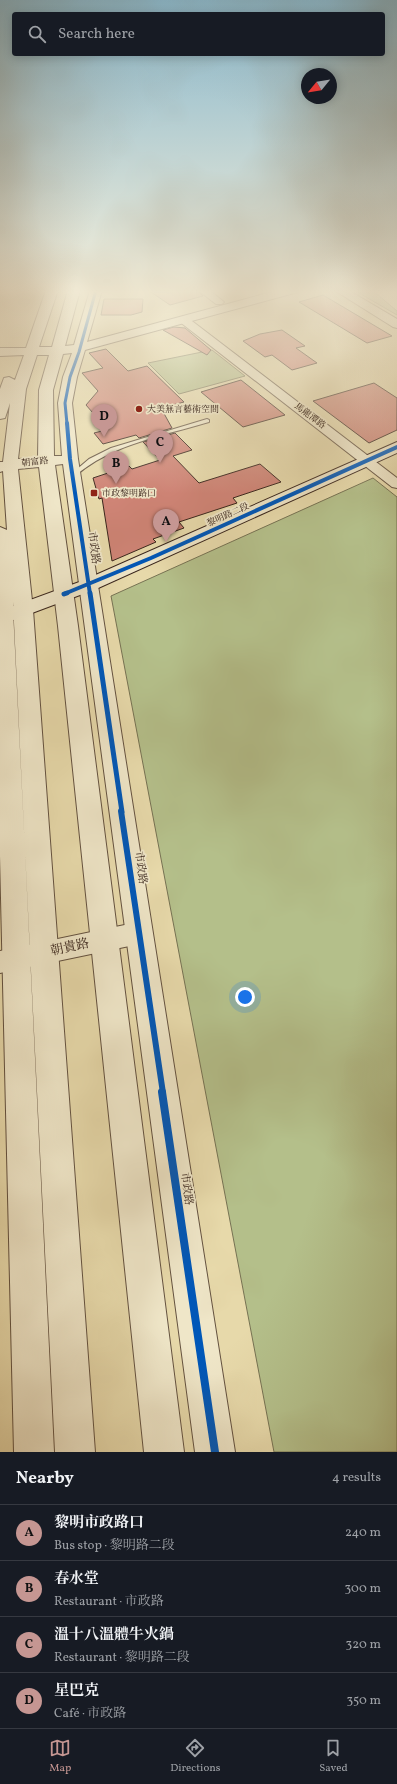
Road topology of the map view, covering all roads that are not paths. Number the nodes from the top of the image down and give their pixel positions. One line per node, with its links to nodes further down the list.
1 (16, 358): 6 (street)
2 (31, 358): 11 (street)
3 (54, 358): 10 (street, 市政路)
4 (77, 358): 10 (street, 市政路)
5 (233, 358): 9 (street, 馬龍潭路)
6 (0, 415)
7 (207, 421): 10 (lane)
8 (397, 447): 9 (street, 黎明路二段)
9 (367, 460): 12 (street, 馬龍潭路); 14 (street, 黎明路二段)
10 (63, 465): 11 (street, 朝富路); 14 (street, 市政路)
11 (5, 466): 15 (street)
12 (397, 484)
13 (0, 532): 15 (street)
14 (76, 590): 15 (street, 黎明路二段); 16 (street, 市政路); 17 (street, 市政路)
15 (9, 615): 18 (street); 19 (street)
16 (139, 933): 17 (street, 朝貴路); 23 (street, 市政路)
17 (104, 941): 18 (street, 朝貴路); 22 (street, 市政路)
18 (46, 954): 19 (street, 朝貴路); 21 (street)
19 (8, 960): 20 (street)
20 (34, 1452)
21 (76, 1452)
22 (164, 1452)
23 (215, 1452)

